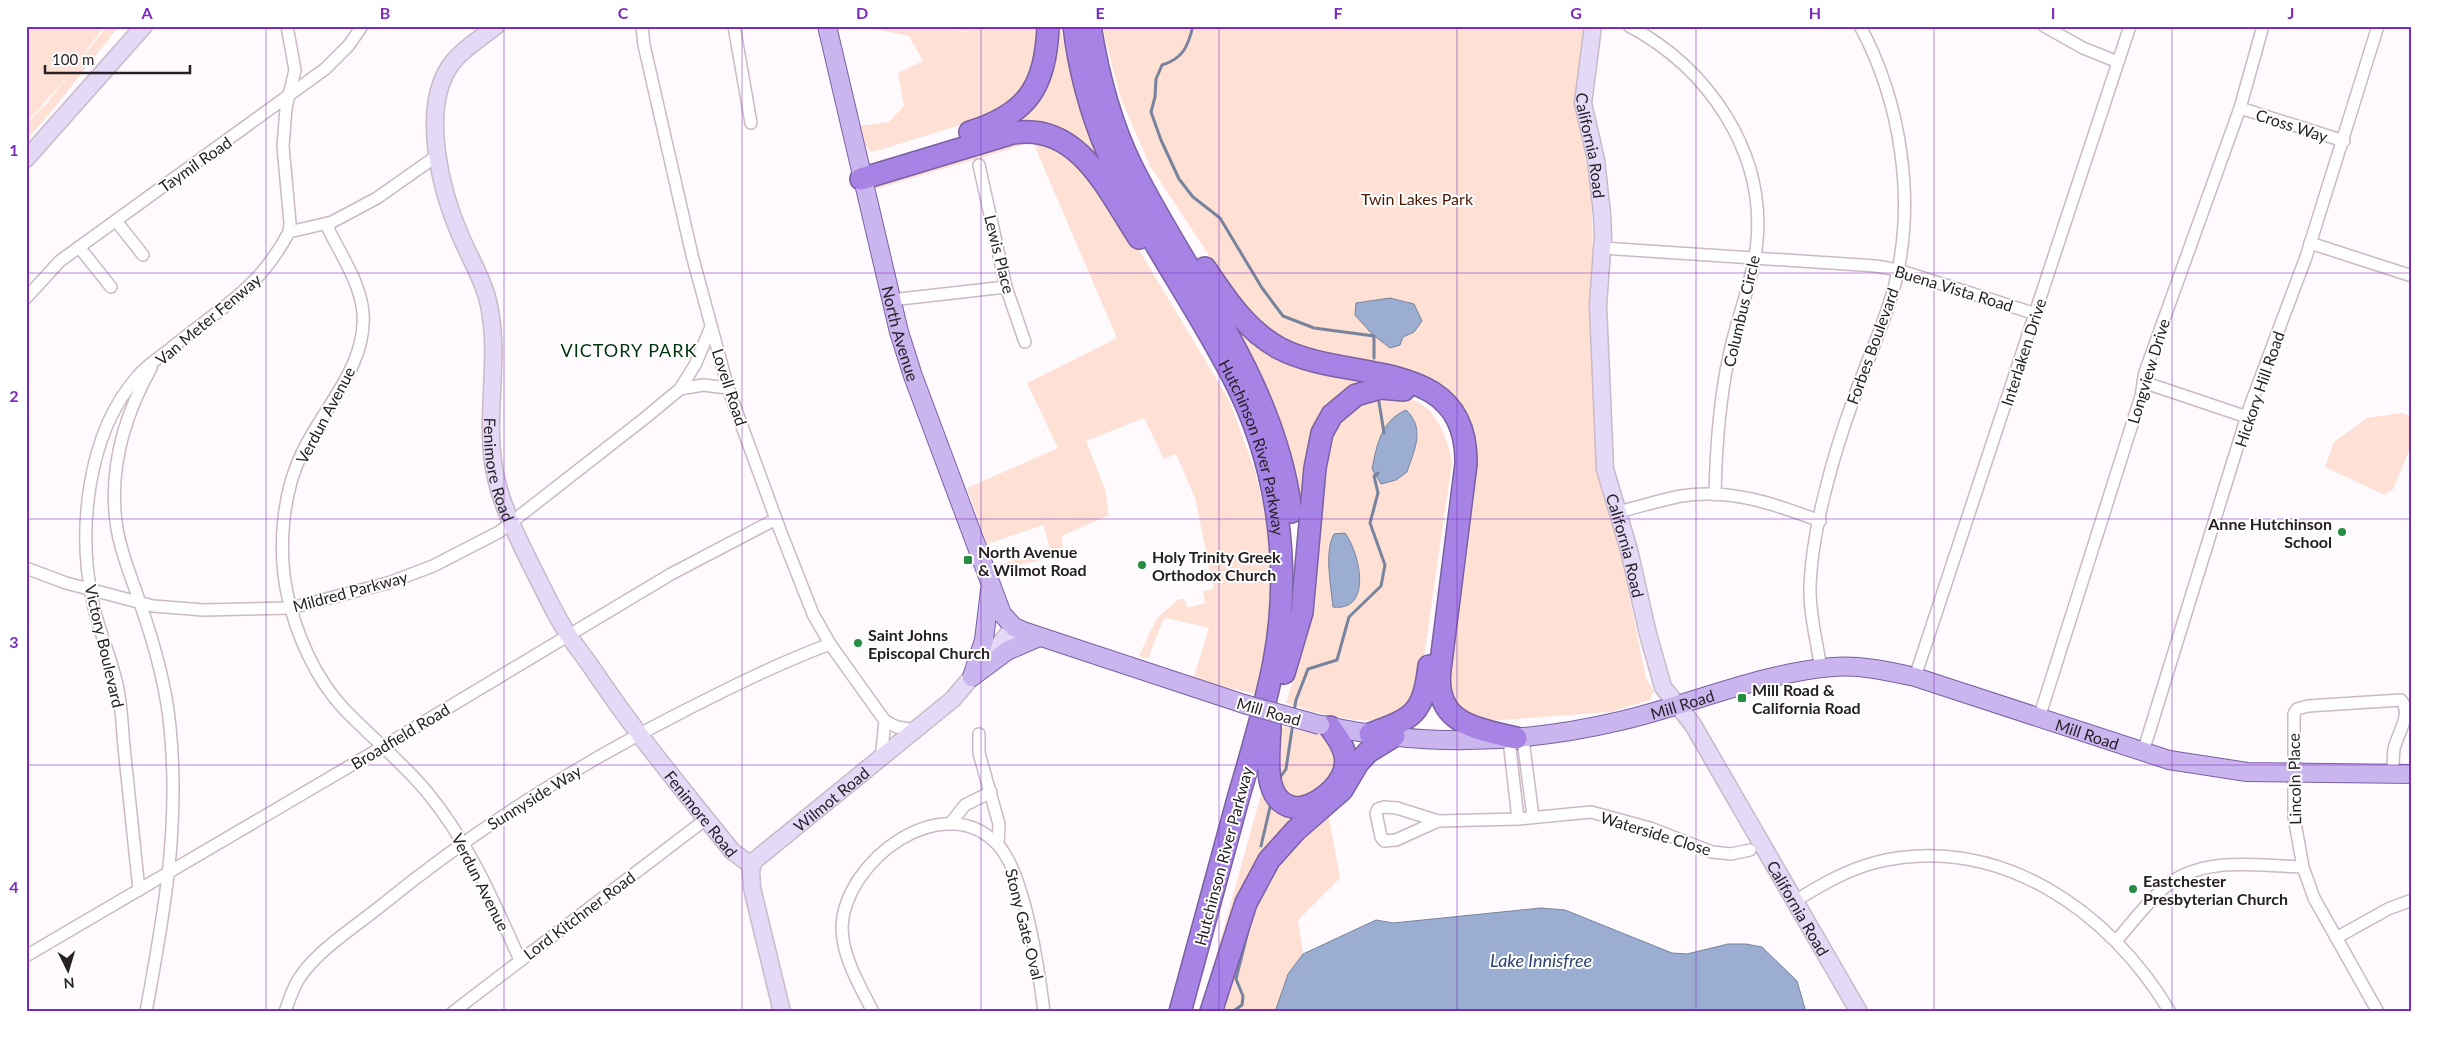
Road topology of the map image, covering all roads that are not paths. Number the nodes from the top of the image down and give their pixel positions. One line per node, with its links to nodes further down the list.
1 (144, 26): 25 (street)
2 (287, 26): 19 (street)
3 (362, 26): 19 (street, Taymil Road)
4 (496, 26): 24 (street, Fenimore Road)
5 (642, 26): 44 (street, Lovell Road)
6 (734, 26): 21 (street)
7 (826, 26): 27 (main road, North Avenue)
8 (1048, 26): 27 (highway)
9 (1074, 26): 43 (highway, Hutchinson River Parkway)
10 (1090, 26): 22 (highway, Hutchinson River Parkway)
11 (1593, 26): 33 (street, California Road)
12 (1629, 26): 35 (street, Columbus Circle)
13 (1860, 26): 36 (street, Forbes Boulevard)
14 (2044, 26): 18 (street)
15 (2130, 26): 18 (street, Interlaken Drive)
16 (2263, 26): 20 (street, Longview Drive)
17 (2378, 26): 23 (street, Hickory Hill Road)
18 (2118, 62): 42 (street, Interlaken Drive)
19 (289, 97): 28 (street, Taymil Road); 30 (street)
20 (2240, 108): 23 (street, Cross Way); 47 (street, Longview Drive)
21 (751, 123)
22 (1118, 134): 66 (highway, Hutchinson River Parkway); 79 (highway)
23 (2344, 141): 31 (street, Hickory Hill Road)
24 (438, 156): 29 (street); 55 (street, Fenimore Road)
25 (26, 159)
26 (978, 165): 39 (street, Lewis Place)
27 (860, 172): 41 (main road, North Avenue); 43 (highway)
28 (116, 221): 32 (street, Taymil Road); 34 (street)
29 (326, 224): 30 (street); 60 (street, Verdun Avenue)
30 (289, 232): 46 (street, Van Meter Fenway)
31 (2310, 243): 37 (street); 50 (street, Hickory Hill Road)
32 (79, 248): 38 (street); 40 (street, Taymil Road)
33 (1602, 248): 35 (street, Buena Vista Road); 52 (street, California Road)
34 (143, 255)
35 (1754, 258): 36 (street, Buena Vista Road); 51 (street, Columbus Circle)
36 (1898, 270): 42 (street, Buena Vista Road); 54 (street, Forbes Boulevard)
37 (2412, 276)
38 (111, 287)
39 (1006, 287): 41 (street); 45 (street, Lewis Place)
40 (26, 298)
41 (891, 300): 57 (main road, North Avenue)
42 (2036, 314): 68 (street, Interlaken Drive)
43 (1204, 324): 113 (highway, Hutchinson River Parkway)
44 (711, 327): 48 (street, Lovell Road); 49 (street, Mildred Parkway)
45 (1025, 342)
46 (155, 361): 58 (street, Victory Boulevard); 59 (street, Van Meter Fenway)
47 (2143, 382): 50 (street); 70 (street, Longview Drive)
48 (728, 388): 49 (street, Mildred Parkway); 53 (street, Lovell Road)
49 (680, 389): 55 (street, Mildred Parkway)
50 (2247, 417): 81 (street, Hickory Hill Road)
51 (1714, 495): 52 (street); 54 (street)
52 (1618, 512): 69 (street, California Road)
53 (776, 519): 62 (street, Broadfield Road); 64 (street, Lovell Road)
54 (1820, 521): 65 (street, Forbes Boulevard)
55 (510, 522): 60 (street, Mildred Parkway); 62 (street, Fenimore Road)
56 (26, 568): 58 (street, Mildred Parkway)
57 (991, 586): 61 (main road, North Avenue); 67 (main road)
58 (91, 589): 59 (street, Mildred Parkway); 100 (street, Victory Boulevard)
59 (140, 602): 60 (street, Mildred Parkway); 99 (street)
60 (291, 608): 80 (street, Verdun Avenue)
61 (1014, 627): 63 (main road, Mill Road); 67 (street, Wilmot Road)
62 (568, 634): 75 (street, Fenimore Road); 80 (street, Broadfield Road)
63 (1039, 637): 67 (main road); 72 (main road, Mill Road, bridge)
64 (830, 644): 71 (street, Lovell Road); 75 (street, Sunnyside Way)
65 (1821, 669): 68 (main road, Mill Road); 69 (main road, Mill Road)
66 (1284, 673): 73 (highway, Hutchinson River Parkway); 77 (highway)
67 (972, 677): 74 (street, Wilmot Road)
68 (1915, 677): 70 (main road, Mill Road)
69 (1678, 705): 79 (main road, Mill Road); 102 (street, California Road)
70 (2039, 718): 81 (main road, Mill Road)
71 (885, 721): 74 (street); 82 (street)
72 (1325, 726): 73 (highway); 77 (main road, Mill Road)
73 (1270, 728): 114 (highway, Hutchinson River Parkway)
74 (916, 730): 82 (street, Wilmot Road)
75 (640, 734): 90 (street, Fenimore Road); 94 (street, Sunnyside Way)
76 (979, 734): 88 (street)
77 (1370, 734): 78 (main road, Mill Road)
78 (1394, 736): 79 (main road, Mill Road); 115 (highway)
79 (1516, 738): 86 (street); 87 (street)
80 (384, 746): 94 (street, Verdun Avenue); 99 (street, Broadfield Road)
81 (2143, 752): 83 (main road, Mill Road)
82 (881, 758): 97 (street, Wilmot Road)
83 (2294, 773): 84 (main road, Mill Road); 84 (street, Lincoln Place); 98 (street, Lincoln Place)
84 (2393, 774): 85 (main road, Mill Road)
85 (2412, 774)
86 (1528, 781): 87 (street); 89 (street)
87 (1514, 782): 91 (street)
88 (991, 792): 93 (street); 95 (street)
89 (1532, 817): 91 (street, Waterside Close); 96 (street, Waterside Close)
90 (706, 819): 97 (street, Fenimore Road); 106 (street, Lord Kitchner Road)
91 (1518, 819): 92 (street, Waterside Close)
92 (1438, 821): 92 (street, Waterside Close)
93 (950, 824): 95 (street, Stony Gate Oval); 111 (street, Stony Gate Oval)
94 (464, 842): 106 (street, Verdun Avenue); 108 (street, Sunnyside Way)
95 (998, 845): 112 (street, Stony Gate Oval)
96 (1750, 850)
97 (752, 866): 110 (street)
98 (2302, 867): 103 (street, Lincoln Place); 104 (street)
99 (170, 872): 100 (street, Broadfield Road); 107 (street)
100 (138, 890): 105 (street, Broadfield Road)
101 (2412, 900): 103 (street)
102 (1795, 901): 104 (street); 116 (street, California Road)
103 (2336, 938): 118 (street, Lincoln Place)
104 (2116, 941): 117 (street)
105 (26, 956)
106 (520, 960): 109 (street, Lord Kitchner Road)
107 (146, 1012)
108 (285, 1012)
109 (453, 1012)
110 (782, 1012)
111 (873, 1012)
112 (1044, 1012)
113 (1180, 1012)
114 (1192, 1012)
115 (1211, 1012)
116 (1859, 1012)
117 (2170, 1012)
118 (2378, 1012)

